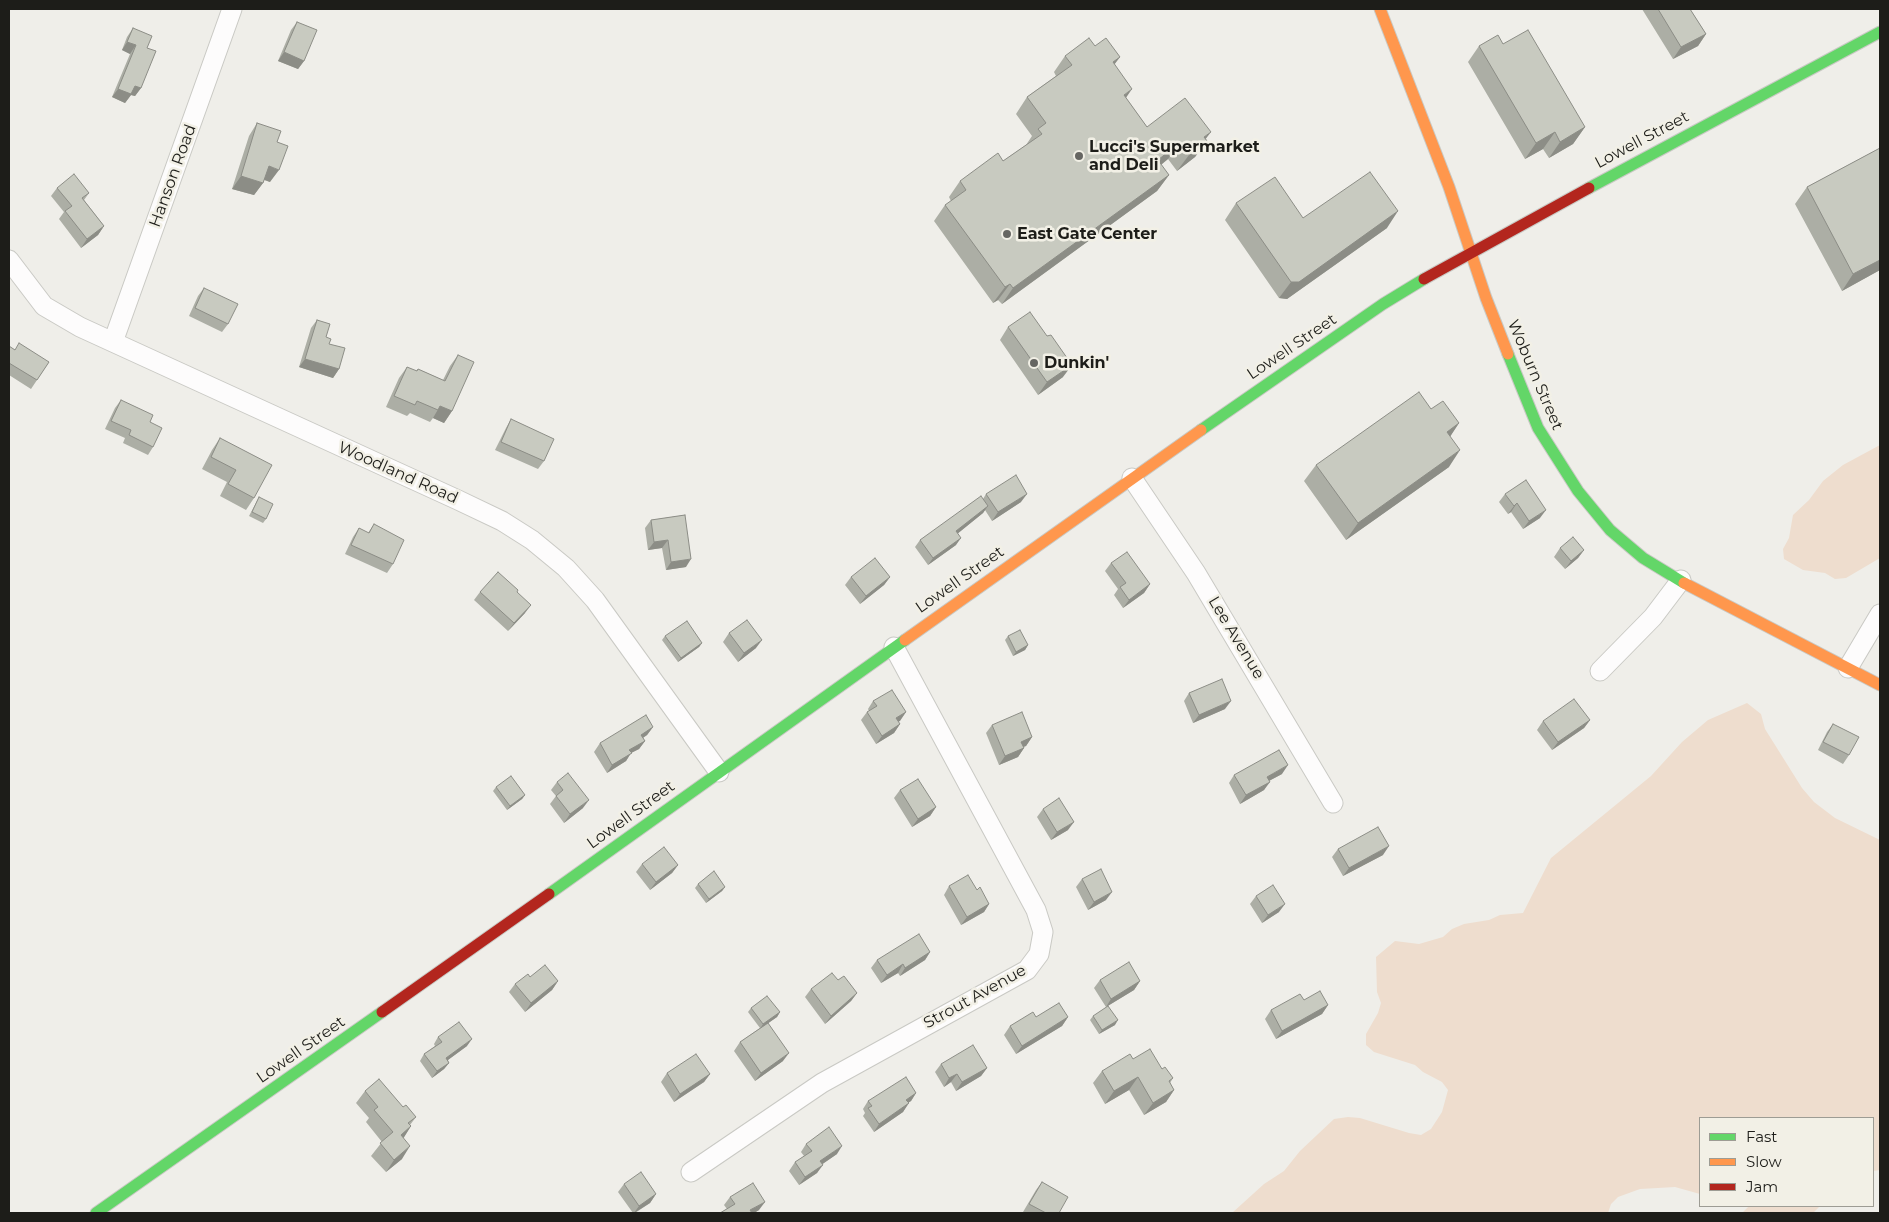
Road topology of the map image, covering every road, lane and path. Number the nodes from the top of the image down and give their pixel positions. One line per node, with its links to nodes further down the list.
1 (232, 9): 6 (street, Hanson Road)
2 (1380, 9): 4 (main road, Woburn Street)
3 (1880, 32): 4 (main road, Lowell Street)
4 (1472, 251): 7 (main road, Lowell Street); 8 (main road, Woburn Street)
5 (9, 260): 6 (street, Woodland Road)
6 (113, 342): 14 (street, Woodland Road)
7 (1132, 478): 10 (main road, Lowell Street); 15 (street, Lee Avenue)
8 (1681, 580): 11 (main road, Woburn Street); 12 (street)
9 (1880, 614): 11 (street)
10 (894, 647): 14 (main road, Lowell Street); 16 (street, Strout Avenue)
11 (1848, 668): 13 (main road, Woburn Street)
12 (1600, 671)
13 (1880, 685)
14 (719, 772): 17 (main road, Lowell Street)
15 (1333, 803)
16 (691, 1172)
17 (96, 1213)

